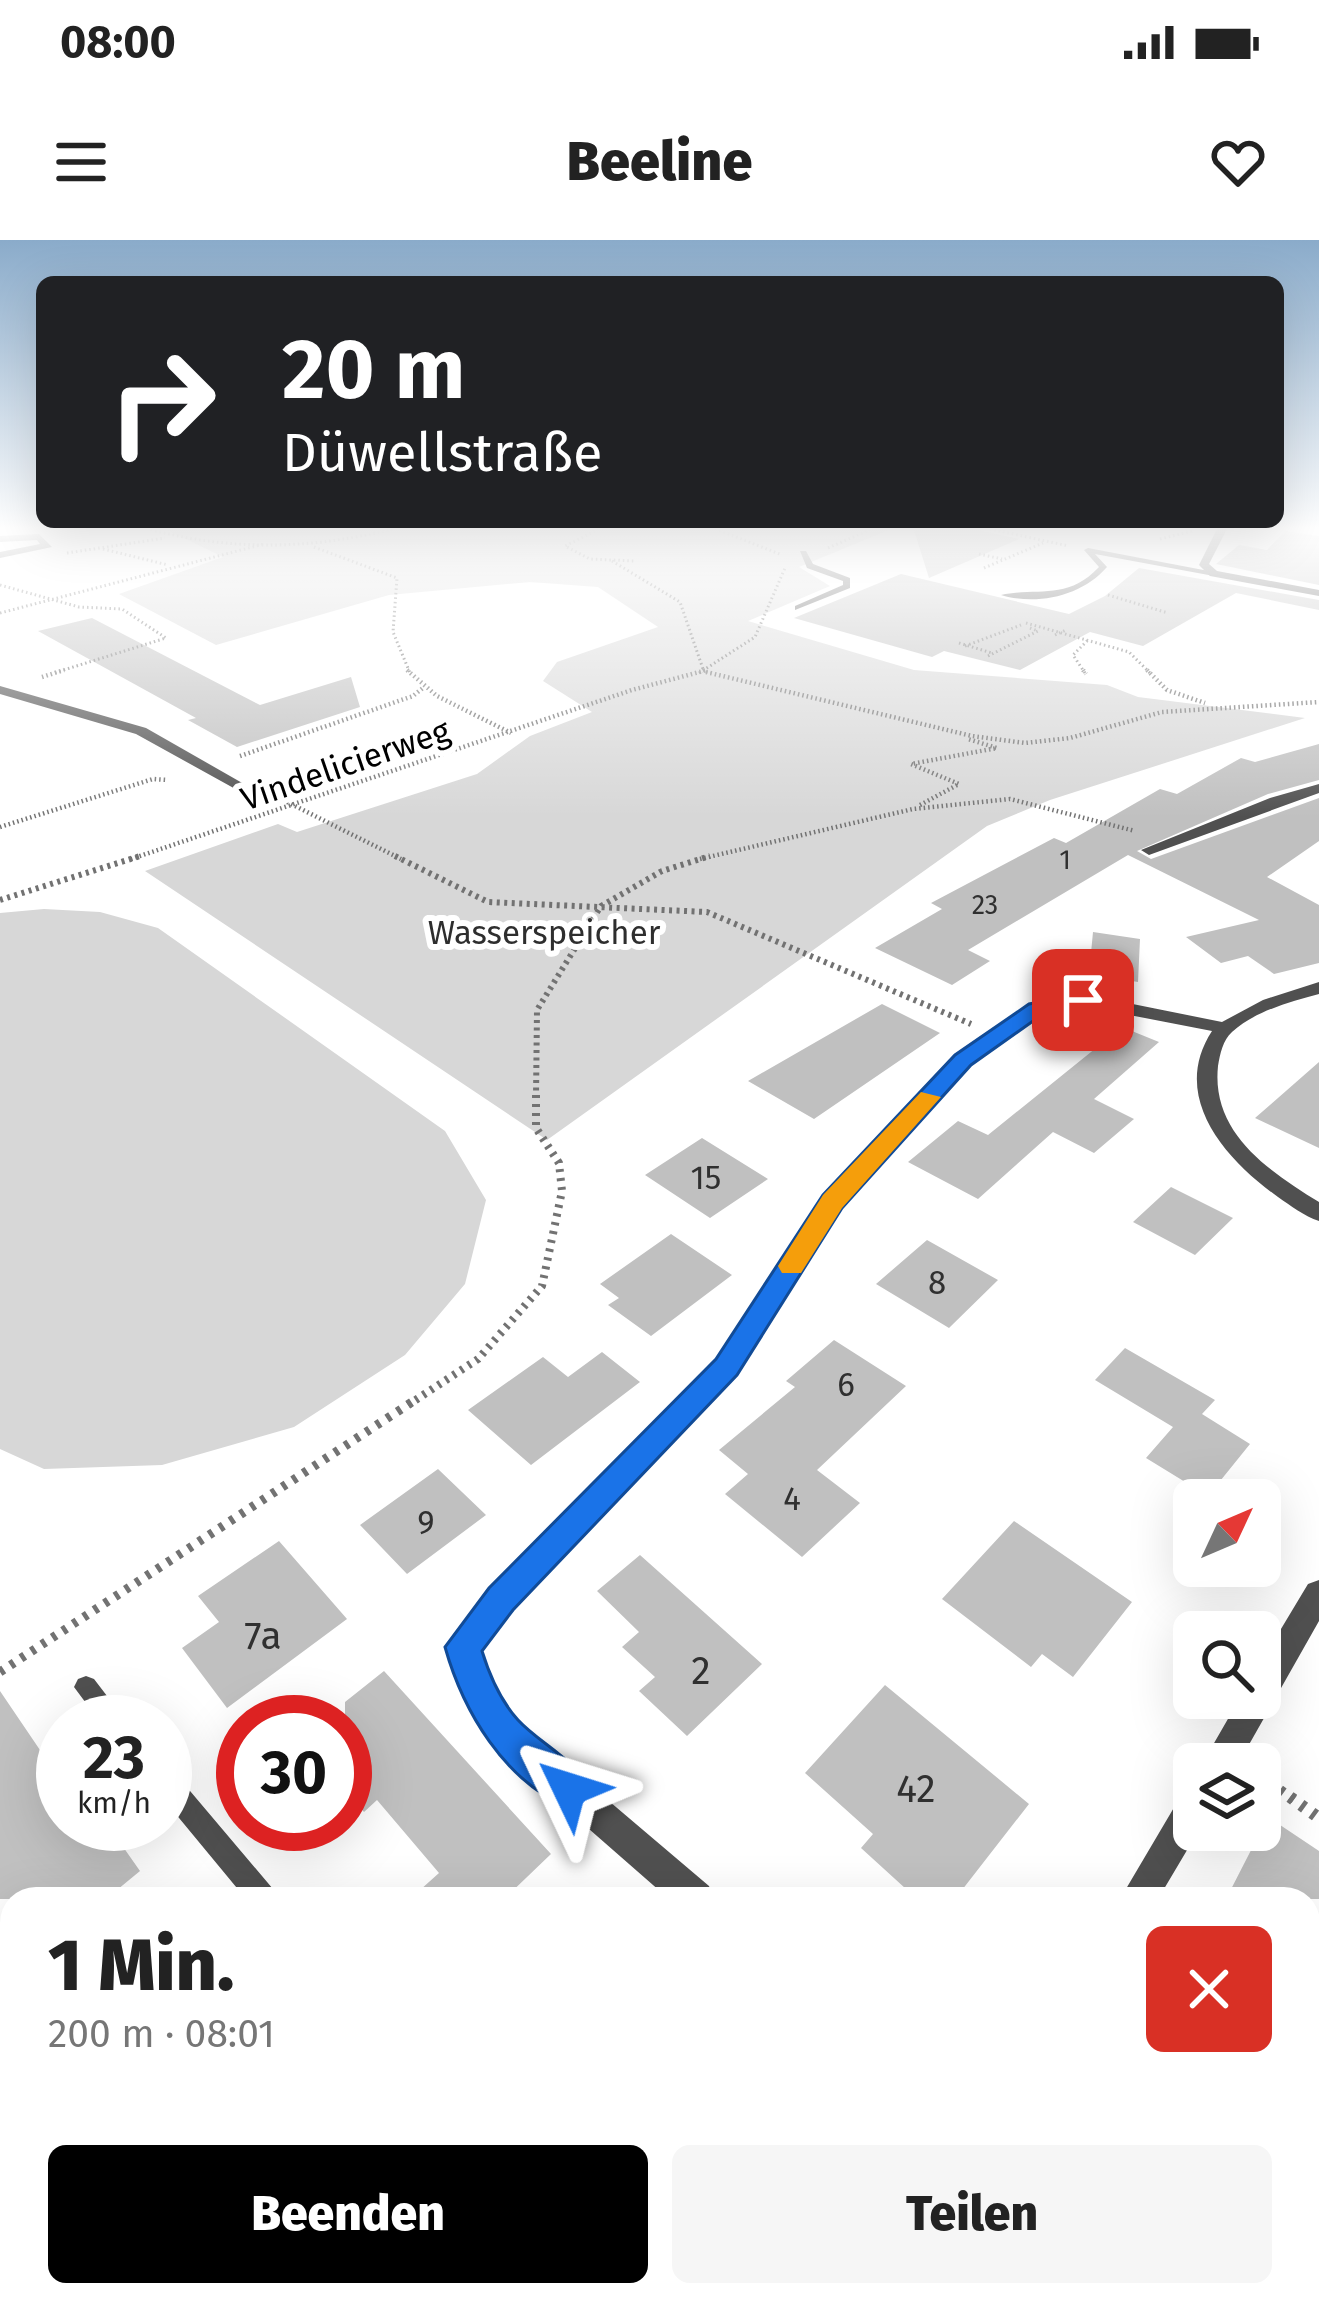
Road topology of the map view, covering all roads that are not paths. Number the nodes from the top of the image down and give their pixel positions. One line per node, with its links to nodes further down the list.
1 (0, 690): 2 (street)
2 (25, 697): 3 (street); 4 (street)
3 (0, 708)
4 (244, 788)
5 (1319, 788): 6 (street)
6 (1149, 850)
7 (1319, 988): 8 (street)
8 (1225, 1028): 9 (street); 17 (street)
9 (1319, 1214)
10 (1319, 1593): 11 (street)
11 (1281, 1658)
12 (86, 1687): 13 (lane)
13 (93, 1695)
14 (192, 1814): 16 (lane)
15 (1173, 1841): 18 (street)
16 (253, 1887)
17 (682, 1887)
18 (1145, 1887)

